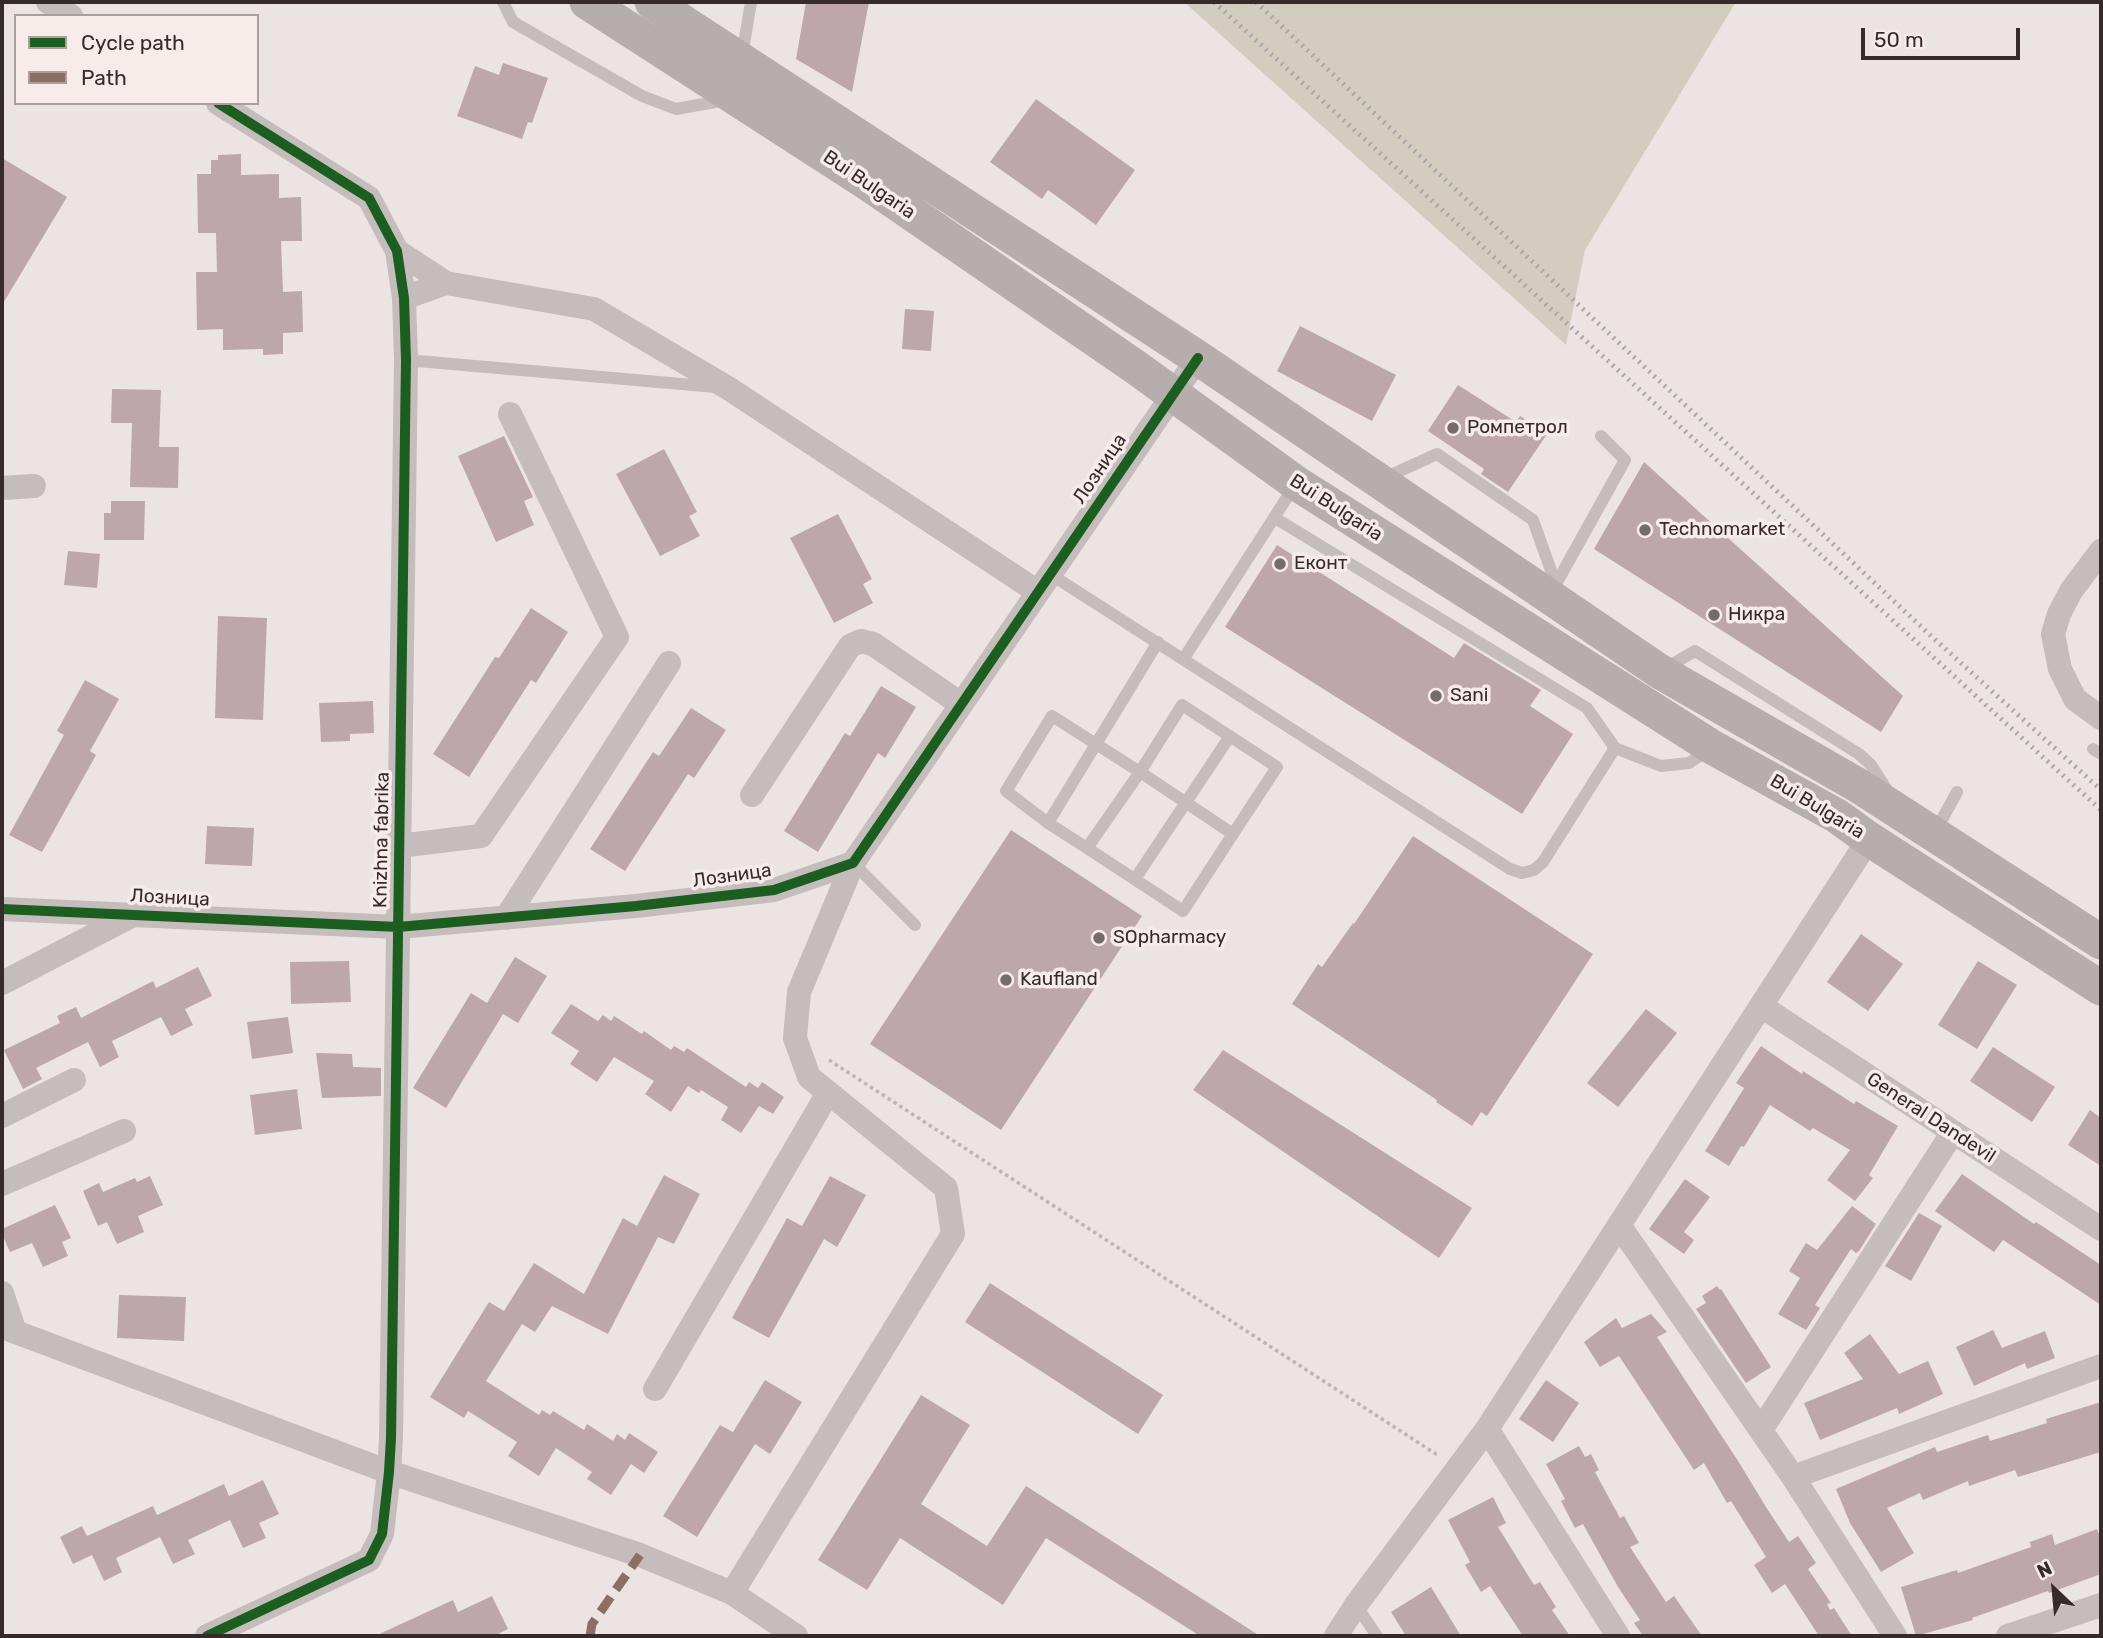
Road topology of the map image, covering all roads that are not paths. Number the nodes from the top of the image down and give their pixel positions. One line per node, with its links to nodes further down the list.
1 (48, 2): 6 (street)
2 (503, 2): 8 (lane)
3 (587, 2): 8 (main road, Bui Bulgaria)
4 (751, 2): 7 (lane)
5 (659, 4): 7 (main road, Bui Bulgaria)
6 (68, 14)
7 (741, 60): 13 (main road, Bui Bulgaria)
8 (736, 98): 16 (main road, Bui Bulgaria)
9 (221, 105): 10 (street)
10 (397, 251): 11 (street); 12 (street, Knizhna fabrika)
11 (446, 283): 12 (street); 15 (street)
12 (404, 298): 14 (street, Knizhna fabrika)
13 (1198, 358): 16 (street, Лозница); 19 (main road, Bui Bulgaria)
14 (406, 360): 15 (lane); 44 (street, Knizhna fabrika)
15 (728, 388): 25 (street)
16 (1172, 394): 20 (main road, Bui Bulgaria); 25 (street, Лозница)
17 (510, 414): 44 (street)
18 (1601, 436): 26 (lane)
19 (1379, 481): 26 (main road, Bui Bulgaria); 26 (lane)
20 (1296, 483): 23 (lane); 34 (main road, Bui Bulgaria)
21 (34, 486): 22 (street)
22 (2, 488)
23 (1275, 518): 28 (lane); 35 (lane)
24 (2101, 551): 31 (street)
25 (1044, 583): 27 (lane); 30 (street, Лозница)
26 (1560, 595): 42 (main road, Bui Bulgaria)
27 (1158, 642): 28 (lane); 33 (lane)
28 (1184, 658): 35 (lane)
29 (669, 663): 50 (street)
30 (961, 704): 38 (street); 46 (street, Лозница)
31 (2101, 718)
32 (1230, 736): 36 (lane); 39 (lane); 41 (lane)
33 (1097, 743): 36 (lane); 40 (lane); 40 (lane)
34 (1712, 747): 35 (lane); 43 (main road, Bui Bulgaria)
35 (1615, 748)
36 (1140, 772): 39 (lane); 45 (lane)
37 (1957, 792): 42 (lane)
38 (752, 795)
39 (1186, 802): 41 (lane); 47 (lane)
40 (1048, 823): 45 (lane)
41 (1233, 834): 47 (lane)
42 (1934, 834): 53 (main road, Bui Bulgaria)
43 (1869, 839): 55 (main road, Bui Bulgaria); 56 (street)
44 (399, 846): 52 (street, Knizhna fabrika)
45 (1087, 848): 47 (lane)
46 (853, 863): 50 (street, Лозница); 51 (lane); 58 (street)
47 (1135, 879)
48 (2, 909): 49 (street, Лозница)
49 (135, 914): 52 (street, Лозница); 54 (street)
50 (506, 918): 52 (street, Лозница)
51 (915, 925)
52 (398, 927): 71 (street, Knizhna fabrika)
53 (2101, 942)
54 (2, 983)
55 (2101, 988)
56 (1761, 1006): 61 (street, General Dandevil); 63 (street)
57 (74, 1080): 59 (street)
58 (828, 1093): 68 (street); 73 (street)
59 (2, 1116)
60 (124, 1131): 62 (street)
61 (1953, 1132): 64 (street, General Dandevil); 70 (street)
62 (2, 1184)
63 (1619, 1225): 69 (street); 70 (street)
64 (2101, 1229)
65 (2, 1293): 66 (street)
66 (8, 1330): 71 (street)
67 (2101, 1366): 72 (street)
68 (655, 1389)
69 (1487, 1429): 74 (street); 80 (street)
70 (1761, 1430): 72 (street)
71 (389, 1472): 73 (street); 76 (street, Knizhna fabrika)
72 (1793, 1477): 81 (street)
73 (733, 1593): 77 (street)
74 (1356, 1605): 78 (street); 79 (lane)
75 (2101, 1605): 82 (street)
76 (207, 1636)
77 (796, 1636)
78 (1336, 1636)
79 (1377, 1636)
80 (1618, 1636)
81 (1895, 1636)
82 (2008, 1636)

